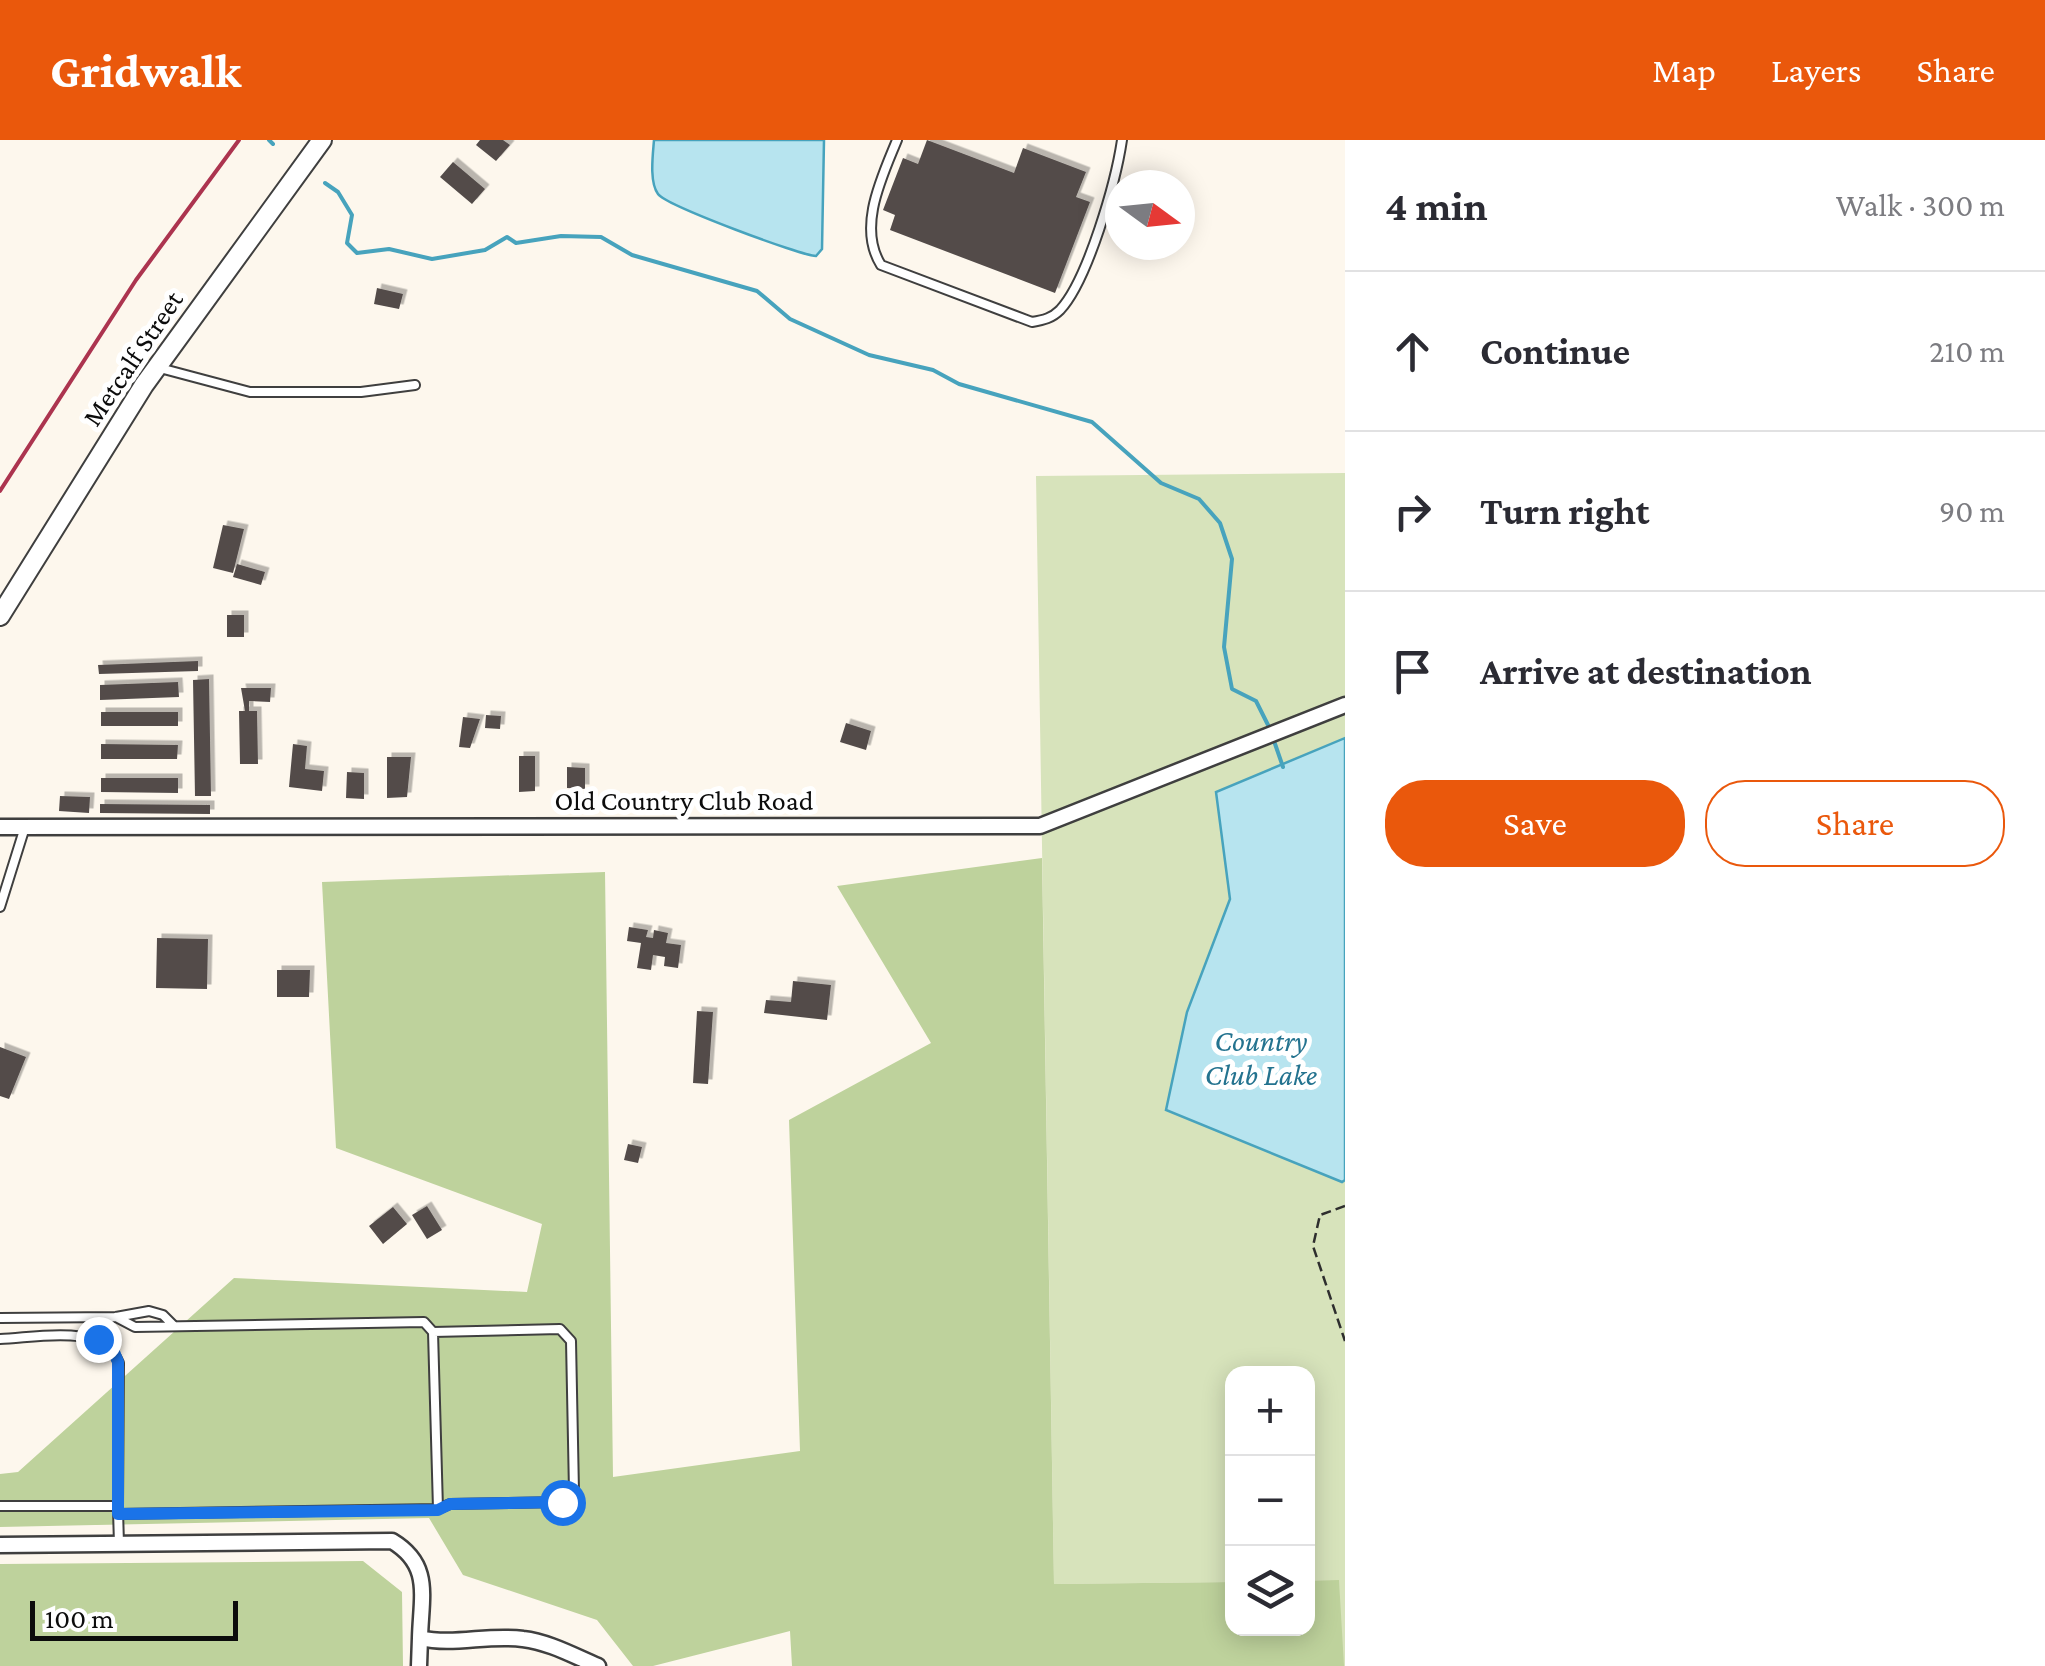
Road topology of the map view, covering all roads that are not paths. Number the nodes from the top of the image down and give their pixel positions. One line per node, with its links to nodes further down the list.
1 (322, 140): 4 (street, Metcalf Street)
2 (897, 140): 3 (lane)
3 (1122, 140)
4 (156, 367): 5 (lane); 6 (street, Metcalf Street)
5 (415, 384)
6 (0, 616)
7 (1345, 705): 9 (street, Old Country Club Road)
8 (0, 827): 9 (street, Old Country Club Road)
9 (25, 827): 10 (lane)
10 (0, 908)
11 (116, 1317): 12 (lane); 13 (lane); 13 (lane)
12 (0, 1318)
13 (174, 1326): 14 (lane)
14 (433, 1332): 18 (lane); 18 (lane)
15 (0, 1339): 17 (lane)
16 (0, 1506): 17 (lane)
17 (118, 1510): 18 (lane); 19 (lane)
18 (438, 1510)
19 (118, 1544): 20 (street); 21 (street)
20 (0, 1545)
21 (420, 1638): 22 (street); 23 (street)
22 (419, 1666)
23 (598, 1666)

